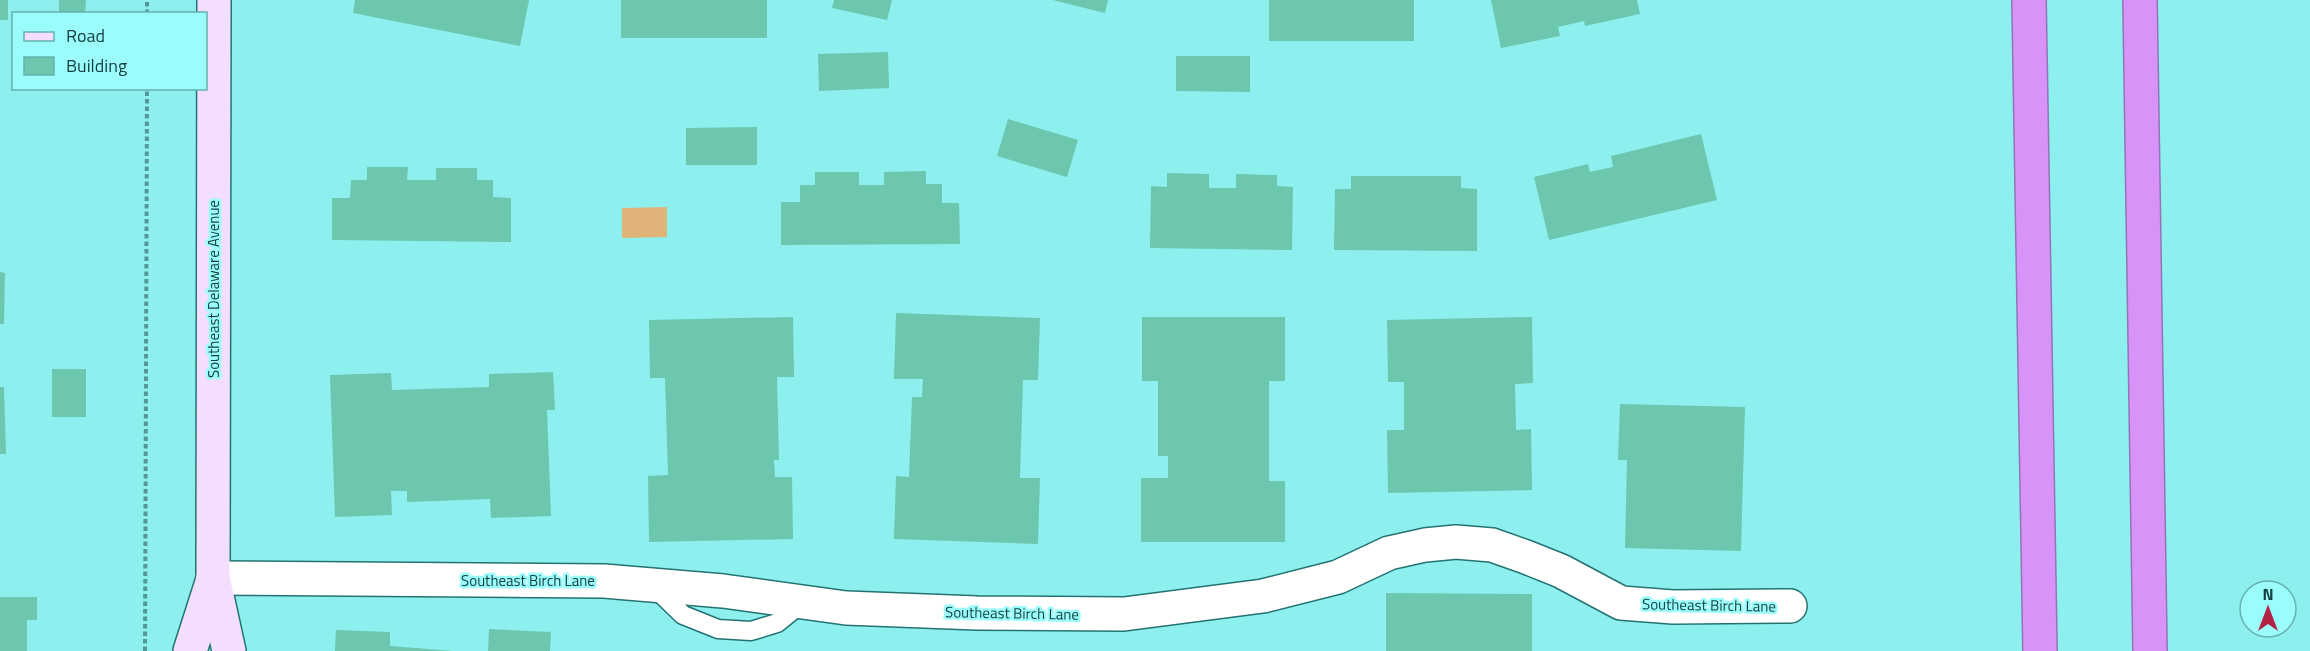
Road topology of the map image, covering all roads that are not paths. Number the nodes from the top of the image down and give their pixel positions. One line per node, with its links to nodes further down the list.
1 (214, 0): 4 (main road, Southeast Delaware Avenue)
2 (2029, 0): 8 (highway)
3 (2140, 0): 9 (highway)
4 (213, 578): 5 (street, Southeast Birch Lane); 6 (main road, Southeast Delaware Avenue); 7 (main road, Southeast Delaware Avenue)
5 (1790, 606)
6 (190, 651)
7 (230, 651)
8 (2040, 651)
9 (2150, 651)

